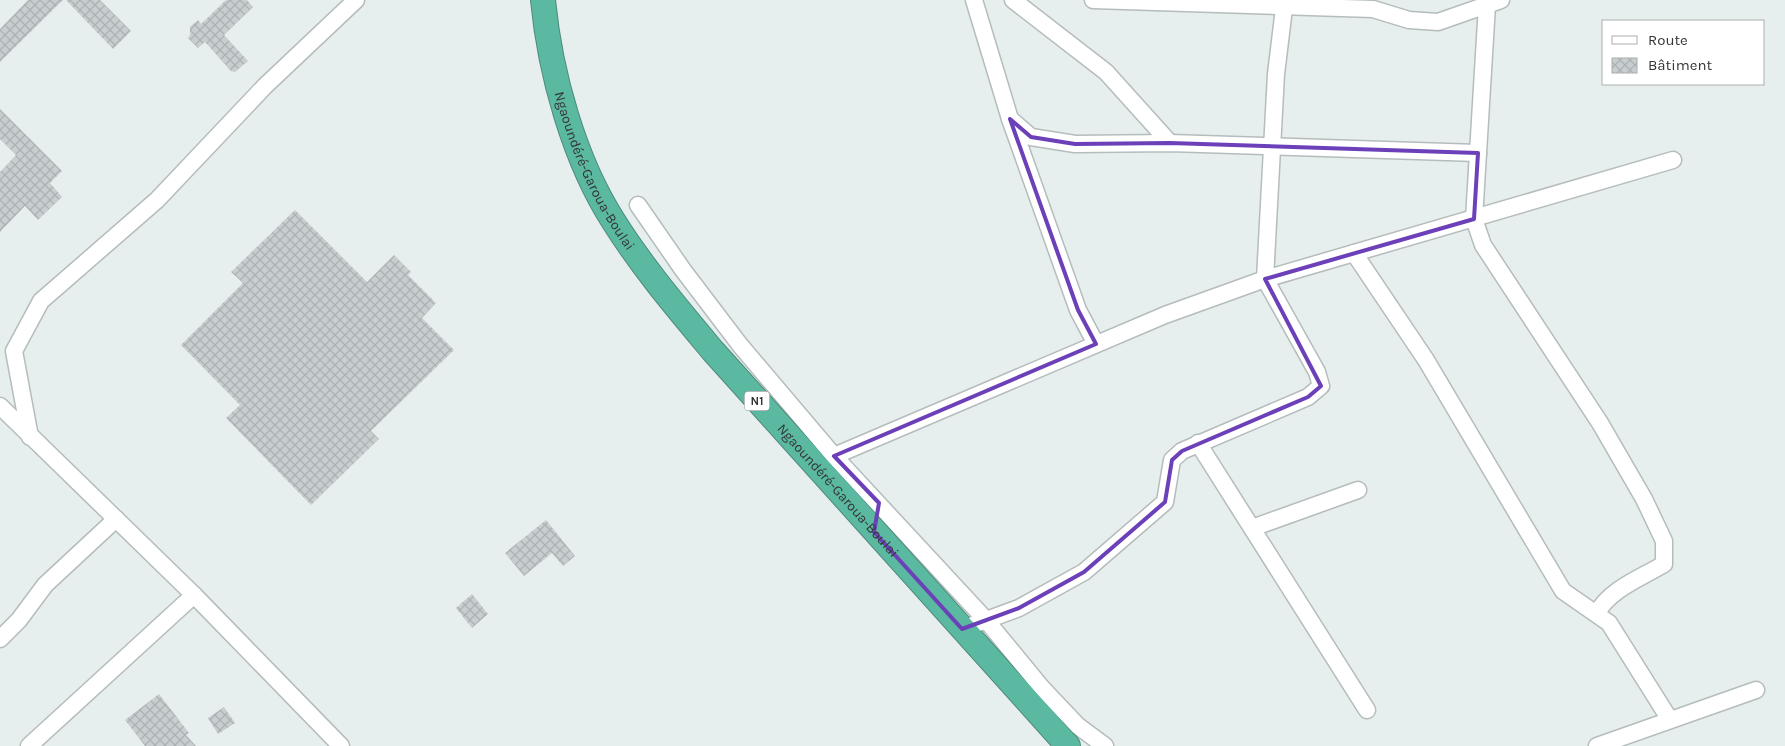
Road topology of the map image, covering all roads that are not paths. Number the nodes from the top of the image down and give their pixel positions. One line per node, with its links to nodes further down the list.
1 (356, 0): 19 (street)
2 (543, 0): 26 (highway, Ngaoundéré-Garoua-Boulai / N1)
3 (974, 0): 8 (street)
4 (1013, 0): 9 (street)
5 (1093, 0): 7 (street)
6 (1494, 2): 7 (street); 11 (street)
7 (1285, 3): 10 (street)
8 (1010, 119): 9 (street); 17 (street)
9 (1170, 143): 10 (street)
10 (1272, 146): 11 (street); 16 (street)
11 (1478, 153): 14 (street)
12 (1673, 160): 14 (street)
13 (638, 205): 21 (street)
14 (1474, 219): 15 (street); 28 (street)
15 (1354, 253): 16 (street); 28 (street)
16 (1265, 279): 17 (street); 20 (street)
17 (1096, 344): 21 (street)
18 (0, 406): 19 (street)
19 (30, 437): 24 (street)
20 (1198, 443): 25 (street); 29 (street)
21 (834, 456): 23 (street)
22 (1358, 490): 25 (street)
23 (879, 503): 26 (street); 29 (street)
24 (116, 519): 27 (street); 31 (street)
25 (1252, 528): 33 (street)
26 (874, 532): 30 (highway, Ngaoundéré-Garoua-Boulai / N1)
27 (194, 595): 35 (street); 36 (street)
28 (1598, 614): 34 (street)
29 (986, 620): 30 (street); 38 (street)
30 (962, 630): 37 (highway, Ngaoundéré-Garoua-Boulai / N1)
31 (0, 639)
32 (1756, 690): 34 (street)
33 (1367, 710)
34 (1670, 720): 39 (street)
35 (29, 746)
36 (341, 746)
37 (1068, 746)
38 (1105, 746)
39 (1597, 746)

